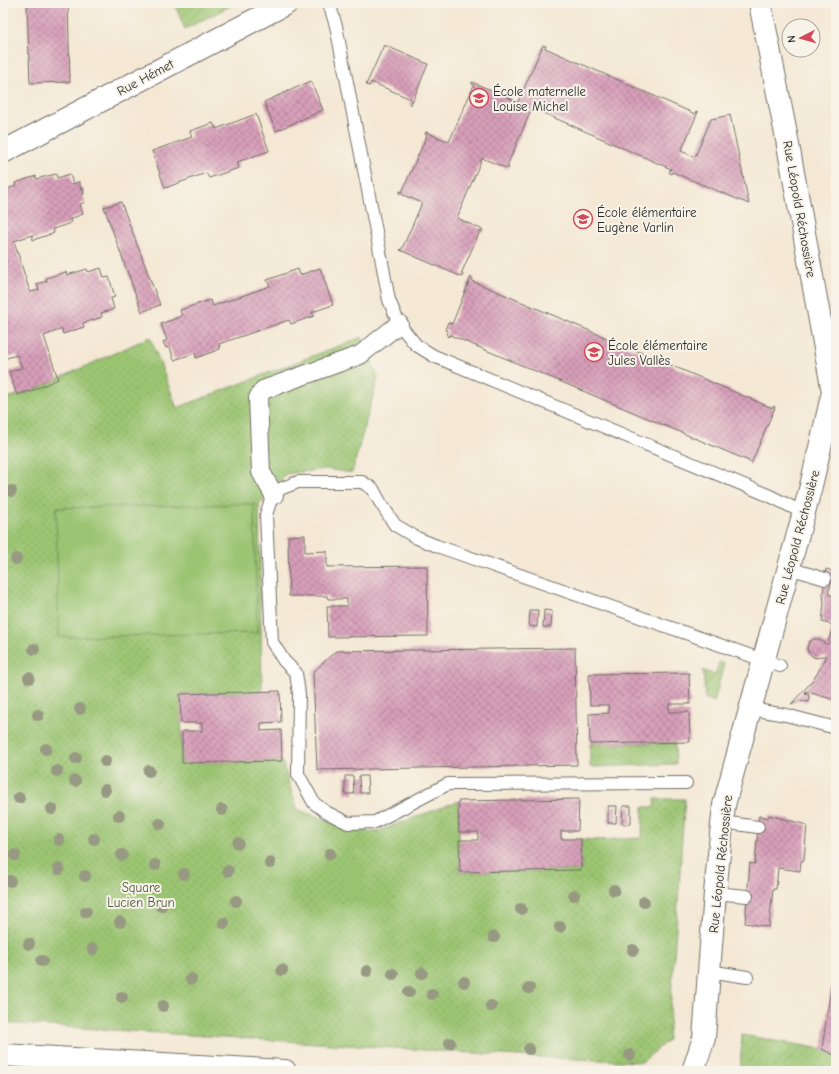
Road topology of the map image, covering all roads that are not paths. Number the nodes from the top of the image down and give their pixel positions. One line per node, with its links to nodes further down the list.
1 (287, 3): 4 (street, Rue Hémet)
2 (329, 3): 5 (lane)
3 (760, 3): 6 (street, Rue Léopold Réchossière)
4 (3, 152)
5 (399, 324): 7 (street); 8 (lane)
6 (835, 392): 8 (street, Rue Léopold Réchossière)
7 (274, 495): 11 (lane); 14 (lane)
8 (804, 513): 9 (street, Rue Léopold Réchossière)
9 (789, 568): 10 (lane); 11 (street, Rue Léopold Réchossière)
10 (825, 579)
11 (772, 664): 12 (street, Rue Léopold Réchossière)
12 (750, 709): 13 (lane); 15 (street, Rue Léopold Réchossière)
13 (836, 728)
14 (686, 783)
15 (722, 822): 16 (lane); 17 (street, Rue Léopold Réchossière)
16 (758, 826)
17 (715, 893): 18 (lane); 19 (street, Rue Léopold Réchossière)
18 (747, 896)
19 (709, 972): 20 (lane); 23 (street, Rue Léopold Réchossière)
20 (747, 977)
21 (3, 1055): 22 (street)
22 (285, 1071)
23 (693, 1071)

